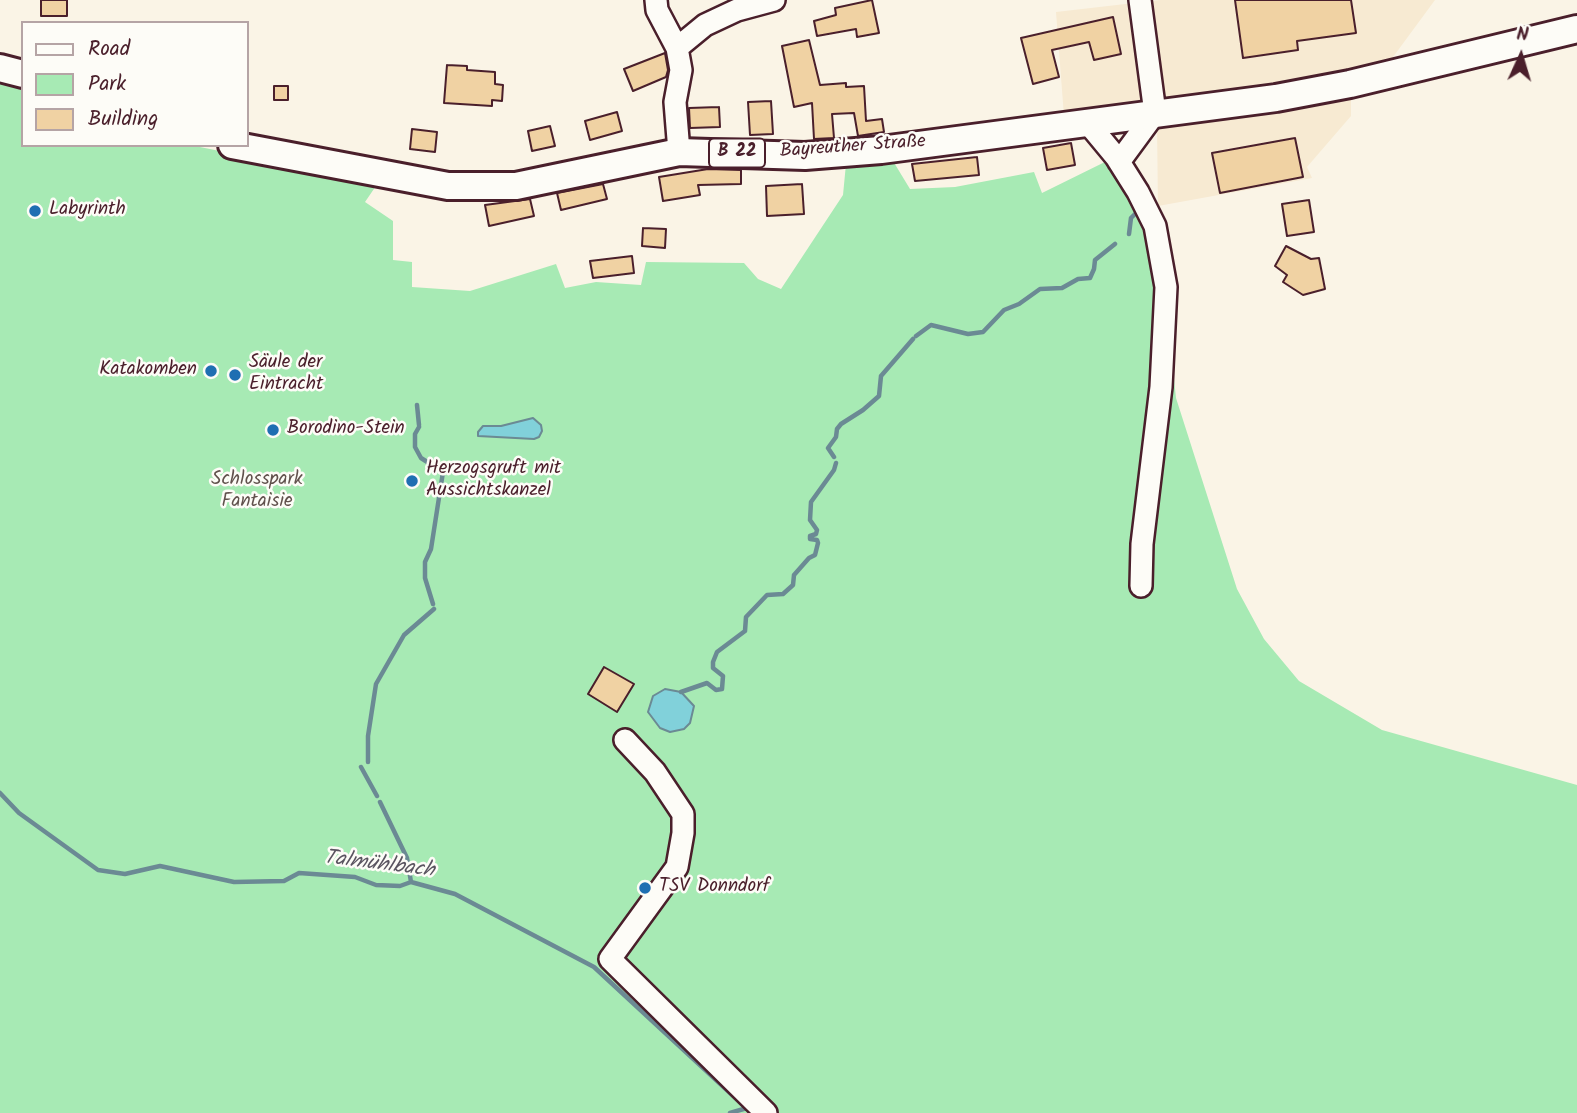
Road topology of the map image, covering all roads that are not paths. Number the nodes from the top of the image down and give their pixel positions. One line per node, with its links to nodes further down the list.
1 (656, 0): 5 (street)
2 (774, 0): 5 (street)
3 (1140, 0): 8 (street)
4 (1577, 29): 8 (main road, Bayreuther Straße / B 22)
5 (677, 48): 11 (street)
6 (0, 68): 7 (main road)
7 (21, 73)
8 (1155, 113): 9 (main road, Bayreuther Straße / B 22); 12 (street)
9 (1087, 122): 11 (main road, Bayreuther Straße / B 22); 12 (street)
10 (243, 147): 11 (main road, Bayreuther Straße / B 22)
11 (679, 152)
12 (1119, 162): 13 (street)
13 (1141, 586)
14 (625, 740): 15 (street)
15 (766, 1113)

